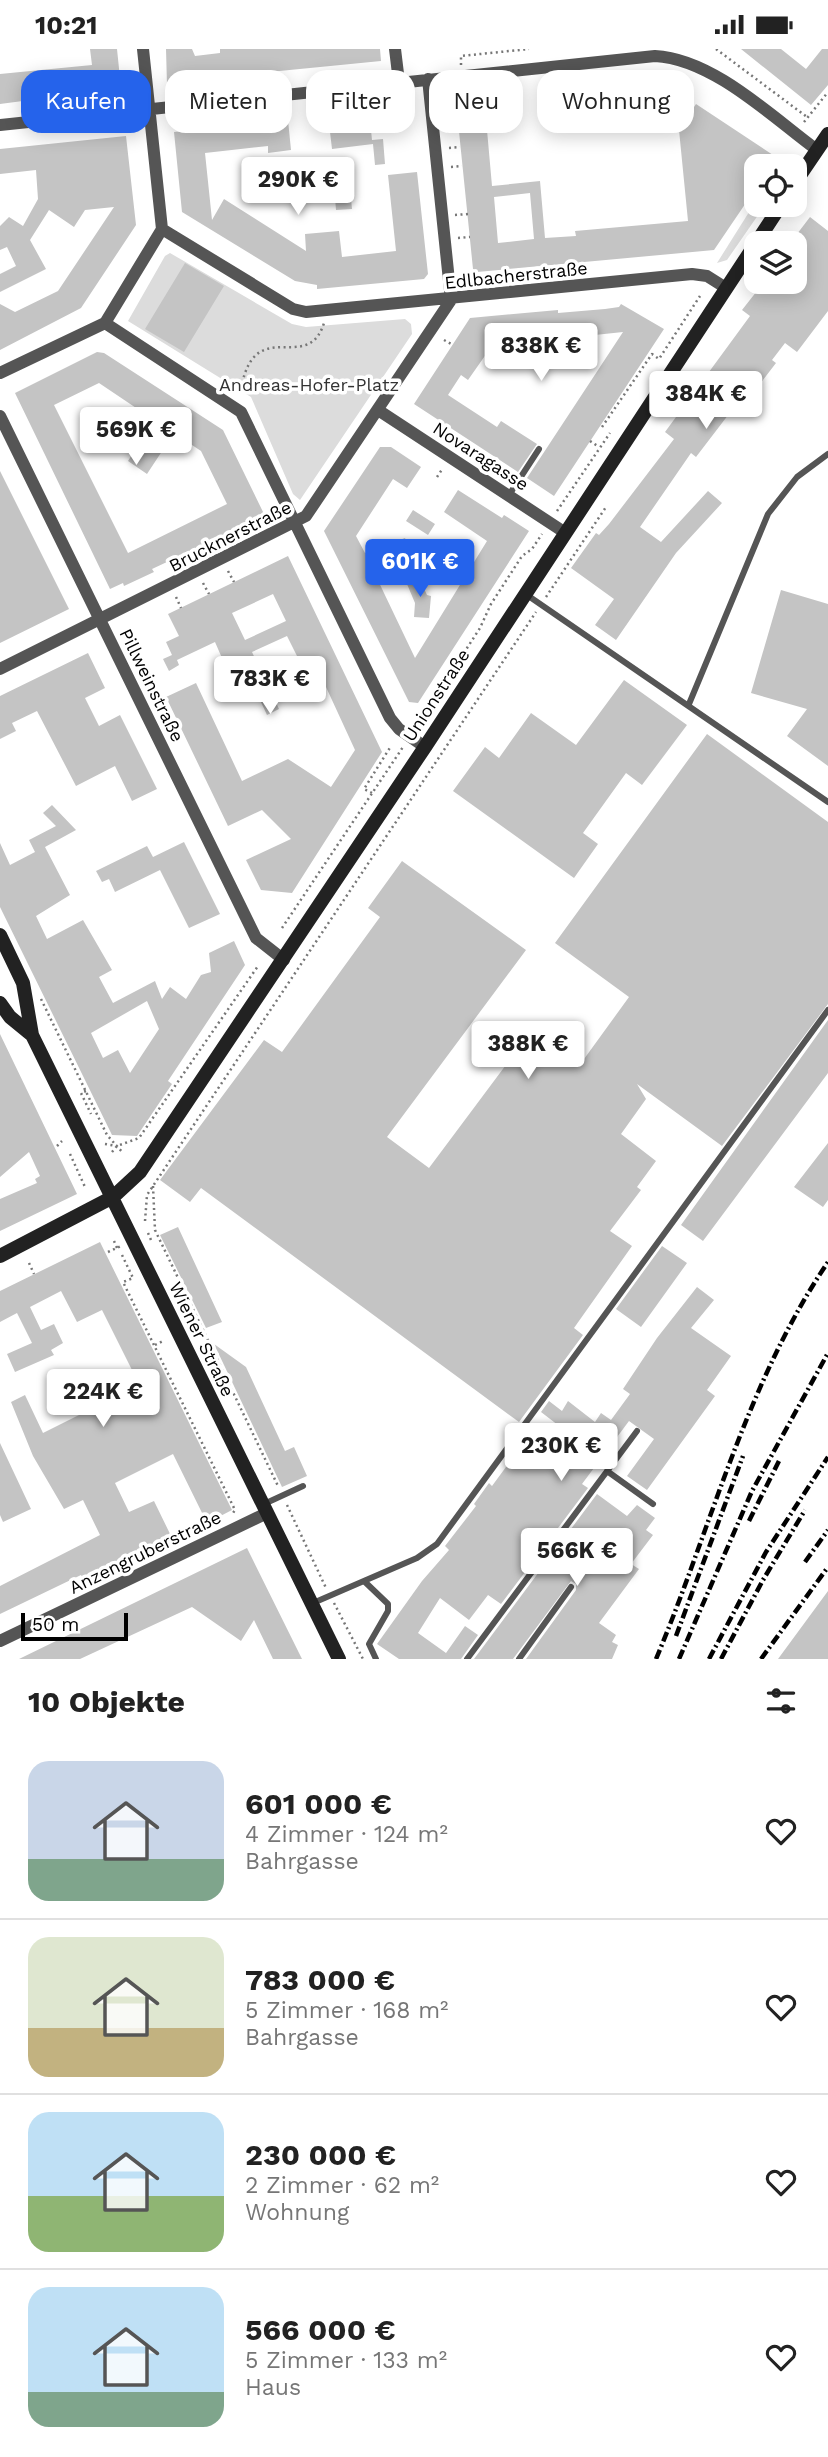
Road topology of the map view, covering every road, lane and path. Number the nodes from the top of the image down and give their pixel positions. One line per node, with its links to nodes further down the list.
1 (143, 49): 6 (street)
2 (395, 49): 7 (street)
3 (529, 49): 5 (path)
4 (716, 49): 11 (path)
5 (454, 66)
6 (145, 70)
7 (398, 70)
8 (428, 79): 9 (street); 19 (street); 31 (street)
9 (415, 80)
10 (306, 92): 12 (street)
11 (828, 92)
12 (151, 109)
13 (21, 123): 14 (street)
14 (0, 125)
15 (151, 133): 26 (street)
16 (828, 134): 19 (main road)
17 (460, 147): 18 (path)
18 (449, 148)
19 (817, 150): 20 (main road)
20 (807, 165)
21 (462, 166): 22 (path)
22 (451, 167)
23 (468, 214): 24 (path)
24 (455, 215)
25 (772, 217): 29 (main road, Unionstraße)
26 (162, 229): 31 (street, Edlbacherstraße); 32 (street)
27 (470, 237): 28 (path)
28 (457, 238)
29 (726, 288): 31 (street, Edlbacherstraße); 52 (main road, Unionstraße)
30 (699, 296): 40 (path)
31 (451, 300): 38 (street, Brucknerstraße)
32 (105, 323): 36 (street); 51 (street)
33 (324, 323): 37 (path)
34 (444, 340): 35 (path)
35 (453, 345)
36 (0, 373)
37 (239, 394)
38 (378, 410): 48 (street, Novaragasse); 51 (street, Brucknerstraße)
39 (0, 417): 61 (street, Pillweinstraße)
40 (602, 427)
41 (610, 433): 43 (path)
42 (590, 441): 43 (path)
43 (600, 447): 50 (path)
44 (539, 449): 48 (lane)
45 (828, 454): 63 (lane)
46 (444, 466): 47 (path)
47 (437, 477)
48 (509, 495): 52 (street, Novaragasse)
49 (606, 507): 59 (path)
50 (559, 509)
51 (295, 524): 61 (street, Brucknerstraße); 65 (street)
52 (564, 532): 56 (main road, Unionstraße)
53 (228, 571): 54 (path)
54 (234, 582)
55 (204, 583): 57 (path)
56 (524, 593): 59 (lane); 65 (main road, Unionstraße)
57 (209, 594)
58 (176, 597): 60 (path)
59 (541, 605): 63 (lane); 84 (path)
60 (181, 608)
61 (100, 620): 62 (street, Brucknerstraße); 69 (street, Pillweinstraße)
62 (0, 669)
63 (689, 704): 67 (lane)
64 (391, 746): 66 (path)
65 (425, 747): 69 (main road, Unionstraße)
66 (372, 793)
67 (828, 802)
68 (0, 935): 74 (main road, Wiener Straße)
69 (284, 960): 86 (main road, Unionstraße)
70 (258, 966): 80 (path)
71 (40, 997): 75 (path)
72 (0, 1003): 74 (main road, Wiener Straße)
73 (828, 1010): 105 (lane)
74 (32, 1035): 86 (main road, Wiener Straße)
75 (86, 1091): 76 (path); 80 (path)
76 (91, 1114)
77 (62, 1141): 79 (path)
78 (106, 1144): 80 (path)
79 (57, 1146)
80 (117, 1146): 81 (path); 82 (path)
81 (112, 1152)
82 (123, 1153)
83 (69, 1154): 85 (path)
84 (153, 1186): 87 (path); 101 (path)
85 (85, 1187)
86 (113, 1197): 93 (main road, Unionstraße); 103 (main road, Wiener Straße)
87 (145, 1221)
88 (148, 1233): 89 (path)
89 (151, 1240)
90 (114, 1241): 91 (path)
91 (117, 1248)
92 (122, 1255): 97 (path)
93 (0, 1256)
94 (29, 1263): 95 (path)
95 (34, 1275)
96 (163, 1341): 97 (path)
97 (155, 1345): 104 (path)
98 (637, 1431): 99 (lane)
99 (607, 1471): 102 (lane); 113 (lane)
100 (303, 1486): 101 (lane)
101 (282, 1496): 103 (lane); 107 (path)
102 (653, 1504)
103 (265, 1509): 108 (main road, Wiener Straße); 109 (street, Anzengruberstraße)
104 (233, 1513)
105 (364, 1581): 107 (lane); 112 (lane)
106 (571, 1587): 114 (lane)
107 (330, 1596): 108 (lane); 111 (path)
108 (312, 1604): 110 (main road, Wiener Straße)
109 (0, 1641)
110 (339, 1659)
111 (363, 1659)
112 (376, 1659)
113 (467, 1659)
114 (519, 1659)

